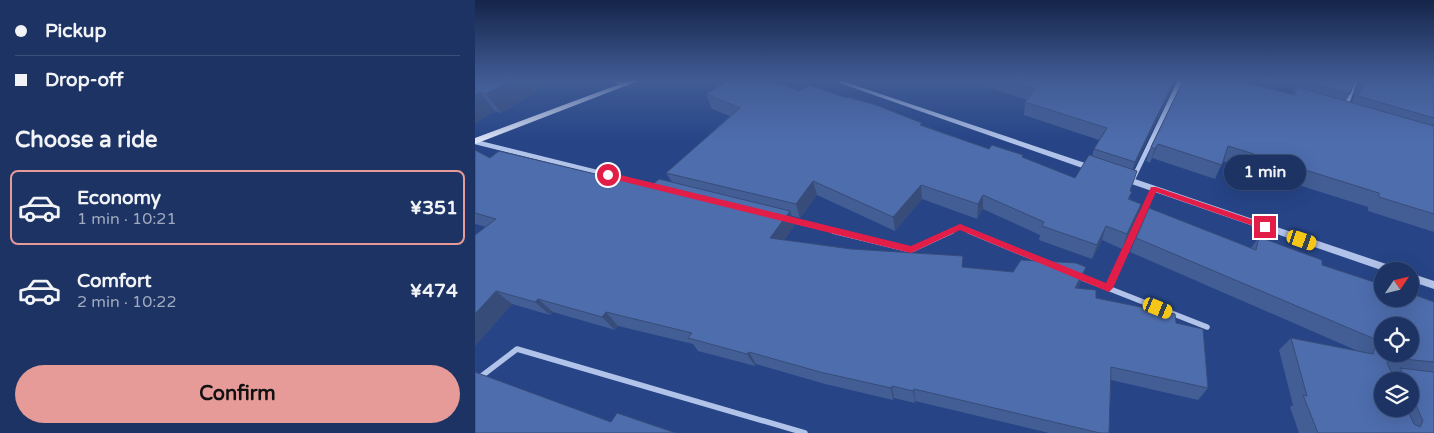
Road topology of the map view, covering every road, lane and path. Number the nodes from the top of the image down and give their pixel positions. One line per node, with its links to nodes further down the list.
1 (580, 101): 6 (main road)
2 (899, 101): 7 (street)
3 (1169, 101): 9 (street)
4 (1348, 101): 5 (street)
5 (1344, 112)
6 (475, 142): 10 (street)
7 (1104, 172)
8 (1114, 175): 9 (street)
9 (1132, 182): 11 (street)
10 (659, 188)
11 (1154, 189): 13 (street); 18 (street)
12 (785, 219): 14 (street)
13 (1374, 264)
14 (1056, 267)
15 (1073, 274): 18 (street)
16 (1419, 279): 17 (street)
17 (1434, 285)
18 (1109, 288): 19 (street)
19 (1207, 327)
20 (475, 381): 21 (street)
21 (805, 433)

